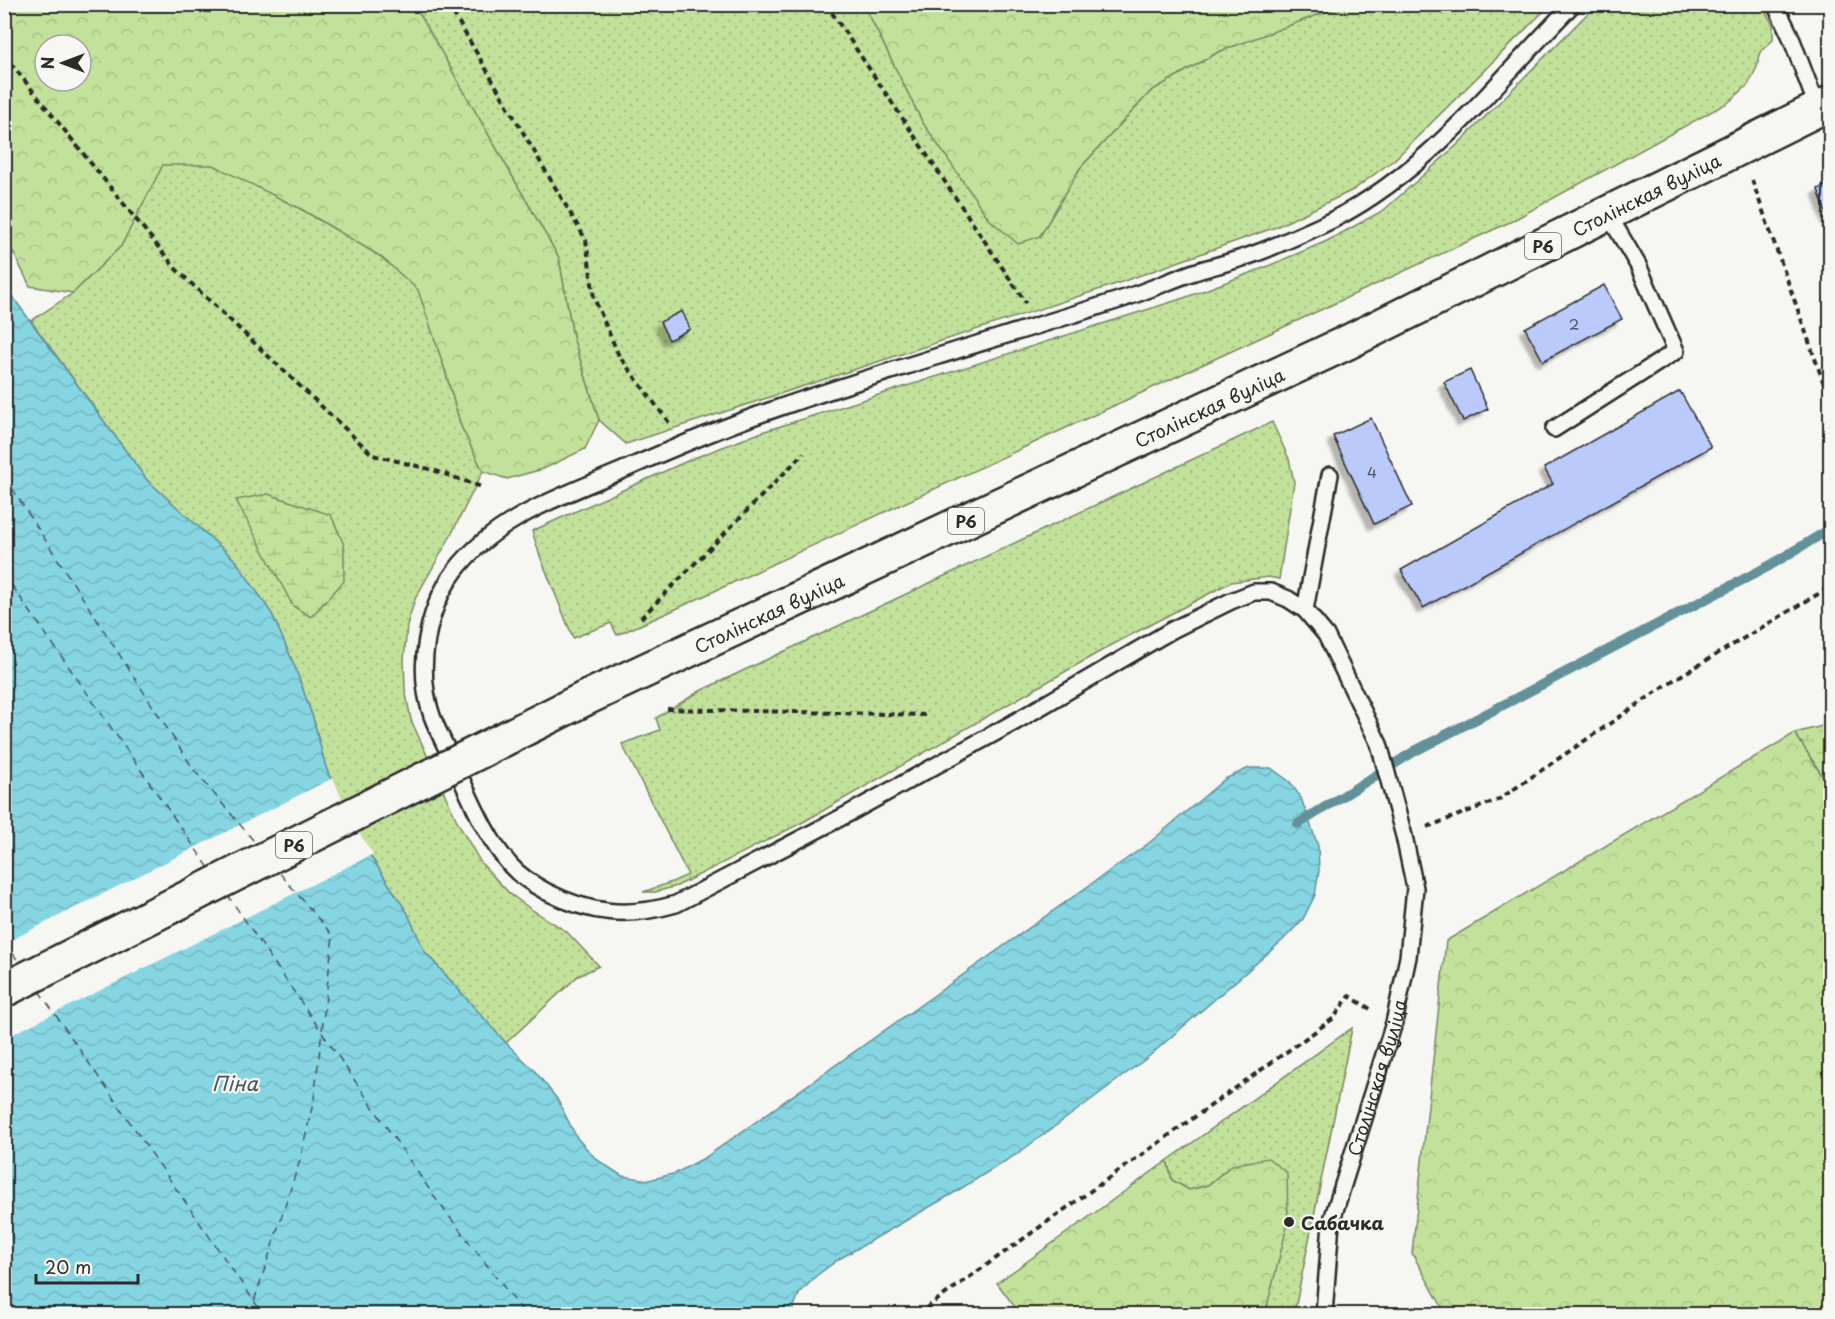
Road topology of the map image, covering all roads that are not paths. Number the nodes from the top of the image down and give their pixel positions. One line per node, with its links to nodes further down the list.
1 (1574, 4): 7 (lane)
2 (1776, 4): 3 (lane)
3 (1824, 106): 4 (main road, Столінская вуліца / Р6)
4 (1608, 214): 5 (lane); 8 (main road, Столінская вуліца / Р6, bridge)
5 (1554, 429)
6 (1330, 475): 7 (lane)
7 (1305, 610): 9 (lane, Столінская вуліца)
8 (4, 990)
9 (1324, 1314)

